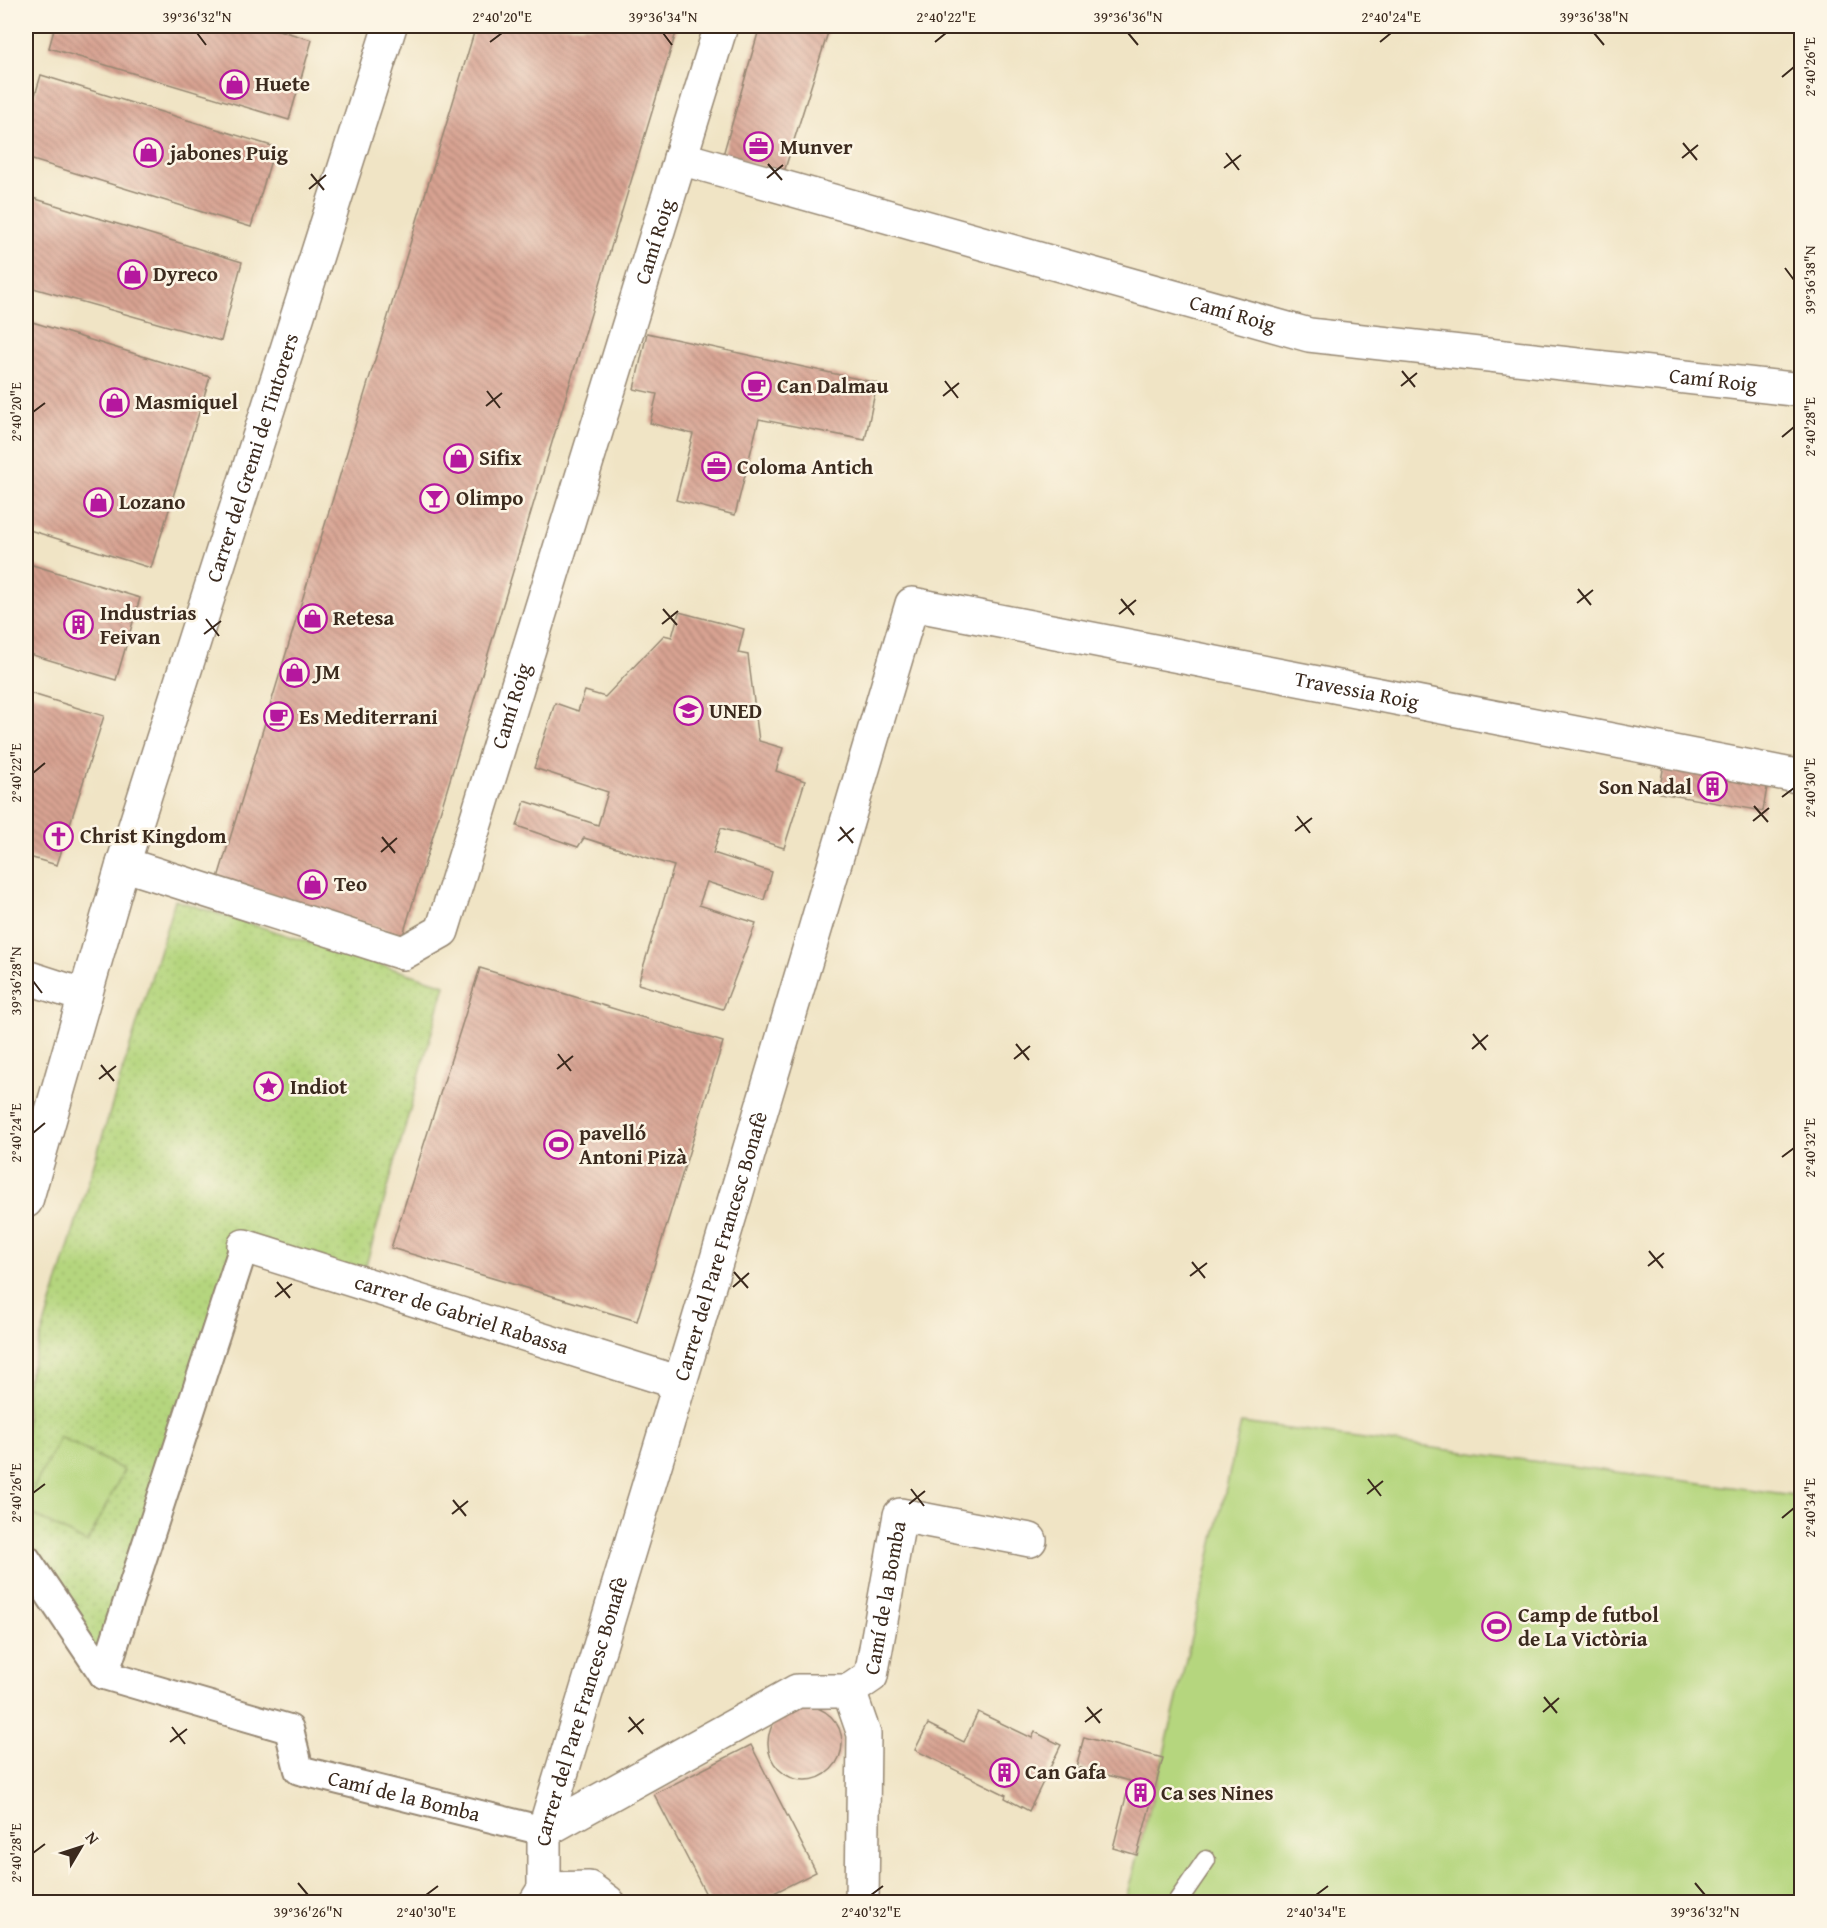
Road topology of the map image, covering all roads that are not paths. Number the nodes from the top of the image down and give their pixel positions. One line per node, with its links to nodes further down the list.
1 (390, 26): 7 (street, Carrer del Gremi de Tintorers)
2 (721, 26): 3 (street, Camí Roig)
3 (680, 158): 4 (street, Camí Roig); 7 (street, Camí Roig)
4 (1802, 390)
5 (912, 604): 6 (street, Travessia Roig); 12 (street, Carrer del Pare Francesc Bonafè)
6 (1802, 777)
7 (123, 864): 9 (street, Carrer del Gremi de Tintorers)
8 (26, 977): 9 (street)
9 (85, 996): 10 (street, Carrer del Gremi de Tintorers)
10 (26, 1201)
11 (244, 1246): 12 (street, carrer de Gabriel Rabassa); 15 (street)
12 (680, 1383): 17 (street, Carrer del Pare Francesc Bonafè)
13 (1030, 1540): 16 (street, Camí de la Bomba)
14 (26, 1559): 15 (street)
15 (104, 1675): 17 (street, Camí de la Bomba)
16 (849, 1691): 17 (street, Camí de la Bomba); 21 (street, Camí de la Bomba)
17 (544, 1831): 19 (street, Carrer del Pare Francesc Bonafè)
18 (1206, 1860): 22 (lane)
19 (540, 1896): 20 (street)
20 (608, 1902)
21 (862, 1902)
22 (1177, 1902)

